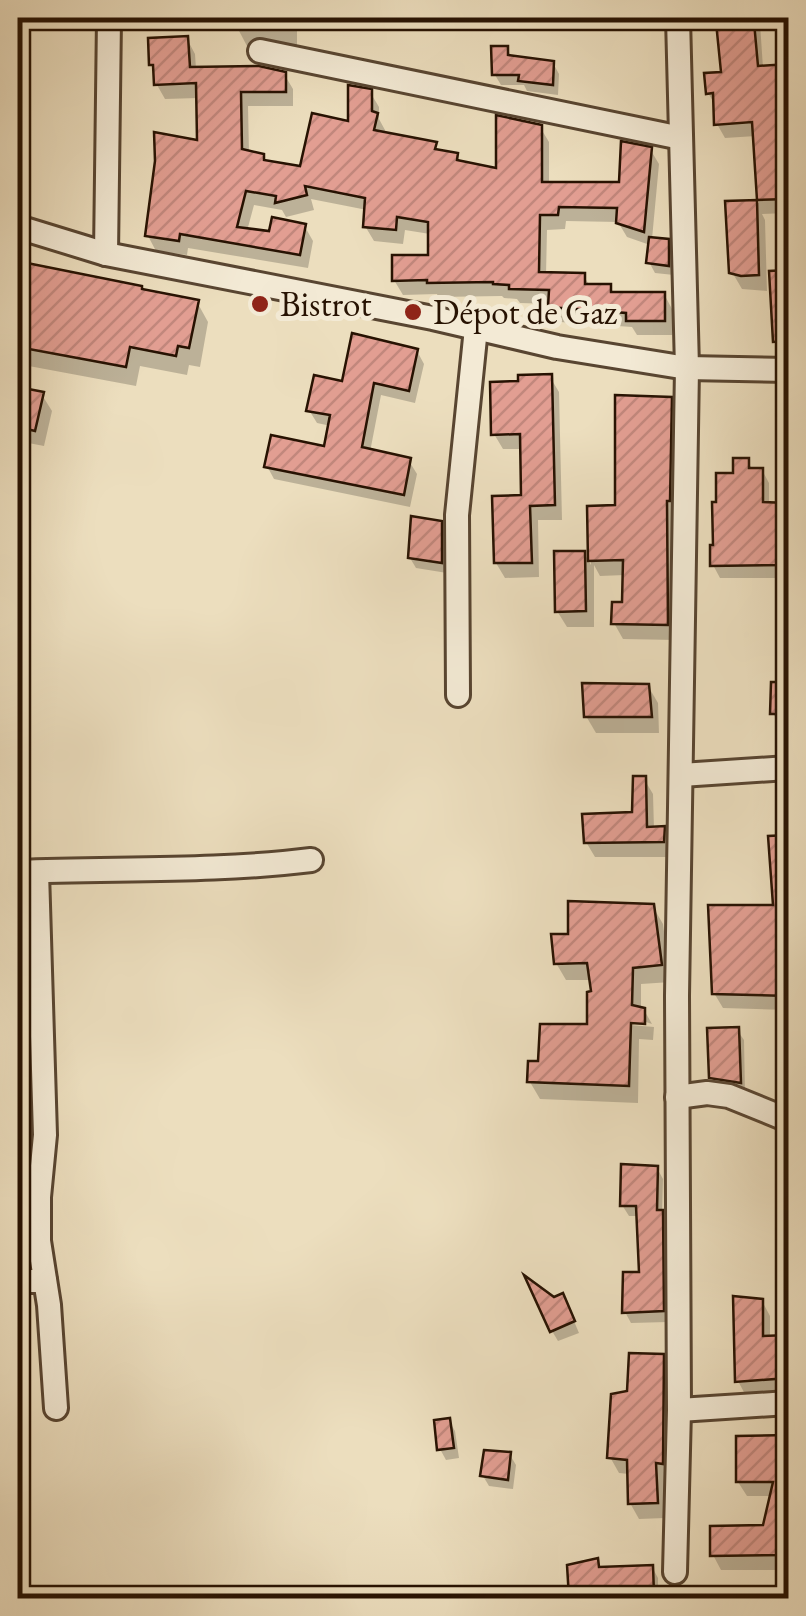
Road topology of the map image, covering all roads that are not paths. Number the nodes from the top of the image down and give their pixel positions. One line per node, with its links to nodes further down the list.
1 (110, 18): 6 (street)
2 (678, 18): 4 (street)
3 (260, 51): 4 (street)
4 (681, 138): 8 (street)
5 (18, 227): 6 (street)
6 (106, 254): 7 (street)
7 (476, 328): 8 (street); 10 (street)
8 (687, 368): 9 (street); 12 (street)
9 (788, 370)
10 (458, 694)
11 (788, 768): 12 (street)
12 (681, 776): 15 (street)
13 (312, 860): 14 (street)
14 (27, 872): 17 (street)
15 (676, 1096): 16 (street); 21 (street)
16 (788, 1120)
17 (45, 1280): 18 (street); 20 (street)
18 (18, 1281)
19 (788, 1403): 21 (street)
20 (56, 1408)
21 (678, 1410): 22 (street)
22 (675, 1572)

